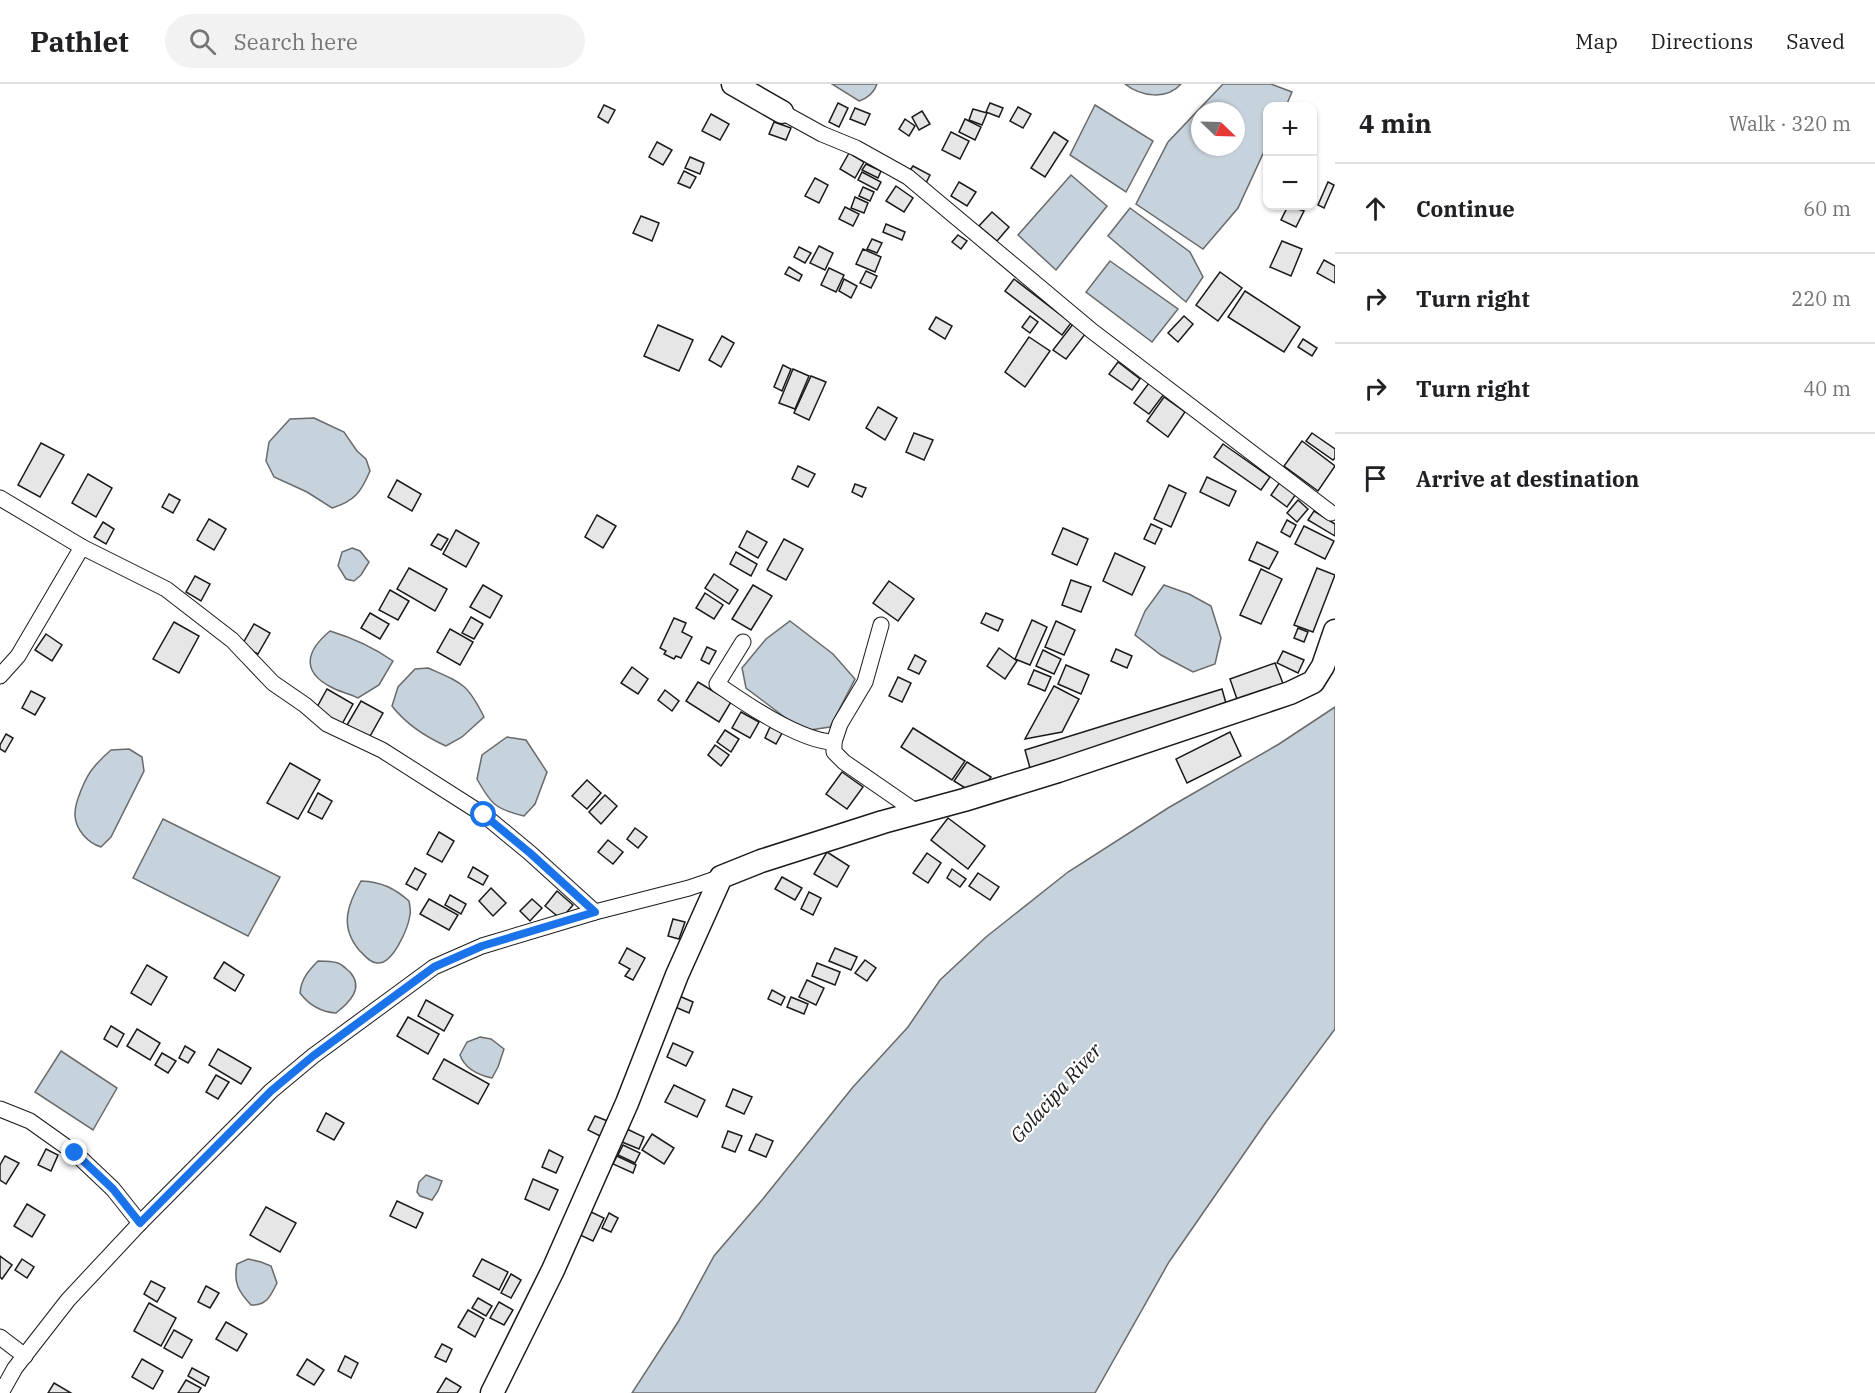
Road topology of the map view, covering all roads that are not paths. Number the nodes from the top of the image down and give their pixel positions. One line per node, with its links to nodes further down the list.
1 (733, 84): 2 (street)
2 (782, 112): 4 (street)
3 (0, 498): 5 (street)
4 (1334, 511)
5 (82, 547): 9 (street); 13 (street)
6 (881, 625): 10 (street)
7 (1335, 632): 11 (street)
8 (743, 642): 10 (street)
9 (0, 676)
10 (834, 742): 11 (street)
11 (918, 813): 12 (street)
12 (721, 877): 13 (street); 19 (street)
13 (595, 912): 15 (street)
14 (0, 1109): 15 (street)
15 (140, 1223): 17 (street)
16 (0, 1337): 17 (street)
17 (25, 1356): 18 (street)
18 (1, 1393)
19 (492, 1393)

